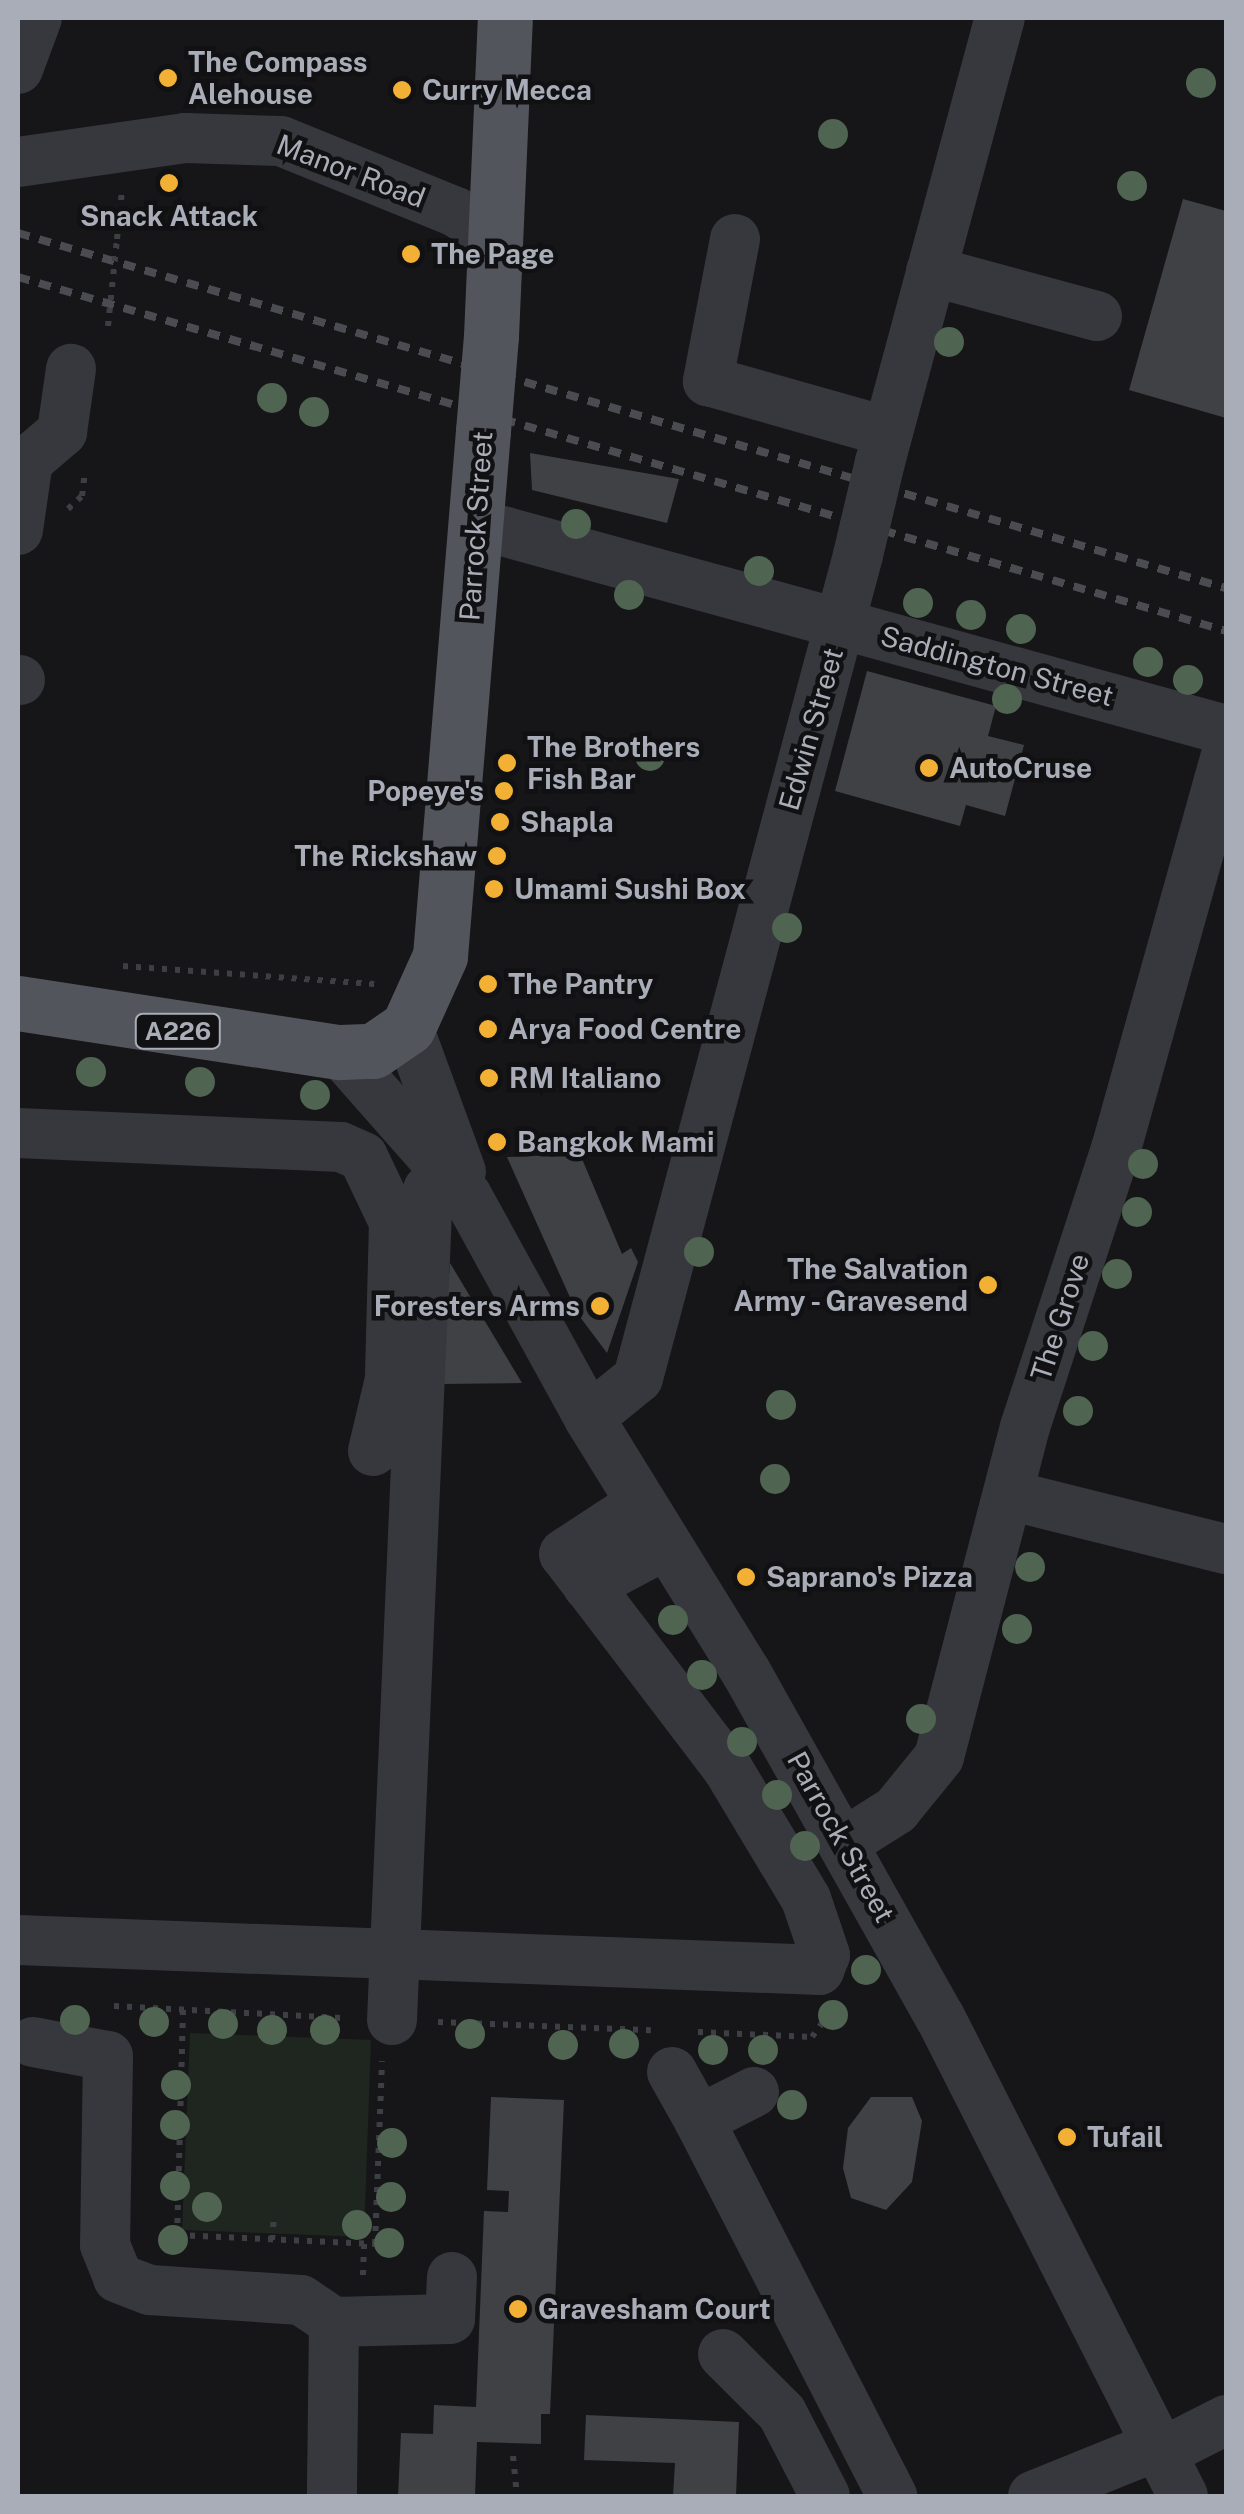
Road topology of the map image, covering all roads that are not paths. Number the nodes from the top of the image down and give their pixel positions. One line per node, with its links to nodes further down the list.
1 (36, 18): 4 (street)
2 (505, 18): 6 (main road, Parrock Street)
3 (1000, 18): 8 (street, Edwin Street)
4 (18, 68)
5 (18, 162): 6 (street, Manor Road)
6 (496, 238): 12 (main road, Parrock Street, bridge)
7 (735, 239): 11 (street)
8 (931, 271): 9 (street); 11 (street, Edwin Street)
9 (1097, 316)
10 (71, 369): 13 (street)
11 (884, 447): 14 (street, Edwin Street, bridge)
12 (477, 524): 14 (street, Saddington Street); 18 (main road, Parrock Street)
13 (18, 530)
14 (841, 623): 15 (street, Saddington Street); 22 (street, Edwin Street)
15 (1226, 730)
16 (1226, 754): 24 (street, The Grove)
17 (18, 1003): 19 (main road, A226)
18 (398, 1006): 19 (main road, A226); 21 (street, Parrock Street)
19 (340, 1052): 21 (street, Parrock Street)
20 (18, 1133): 23 (street)
21 (448, 1193): 22 (street, Parrock Street); 29 (street)
22 (589, 1418): 25 (street, Parrock Street)
23 (373, 1451)
24 (1009, 1495): 26 (street); 27 (street, The Grove)
25 (652, 1524): 27 (street, Parrock Street); 29 (street)
26 (1226, 1549)
27 (844, 1843): 39 (street, Parrock Street)
28 (18, 1940): 29 (street)
29 (394, 1957): 30 (street)
30 (388, 2020)
31 (34, 2042): 36 (street)
32 (670, 2045): 34 (street)
33 (754, 2092): 34 (street)
34 (699, 2120): 42 (street)
35 (452, 2278): 36 (street)
36 (334, 2322): 40 (street)
37 (723, 2354): 41 (street)
38 (1226, 2420): 39 (street)
39 (1167, 2465): 43 (street)
40 (332, 2496)
41 (825, 2496)
42 (892, 2496)
43 (1033, 2496)

